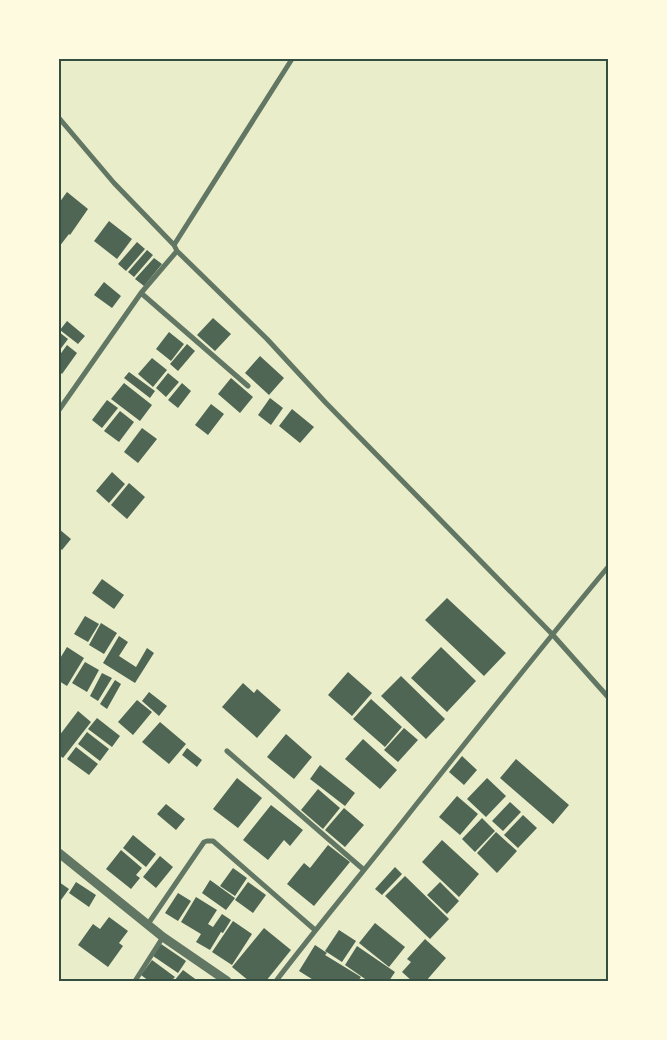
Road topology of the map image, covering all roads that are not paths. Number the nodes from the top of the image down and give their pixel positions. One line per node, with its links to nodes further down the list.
1 (292, 59): 3 (street)
2 (59, 118): 3 (street)
3 (174, 245): 4 (street)
4 (177, 251): 5 (street); 9 (street)
5 (141, 293): 6 (street); 7 (street)
6 (248, 386)
7 (59, 410)
8 (608, 567): 9 (street)
9 (552, 634): 10 (street); 13 (street)
10 (608, 697)
11 (227, 751): 13 (street)
12 (59, 853): 14 (street)
13 (364, 870): 15 (street)
14 (148, 924): 15 (street); 16 (street)
15 (315, 930): 19 (street)
16 (163, 937): 17 (street); 18 (street)
17 (135, 981)
18 (227, 981)
19 (276, 981)

